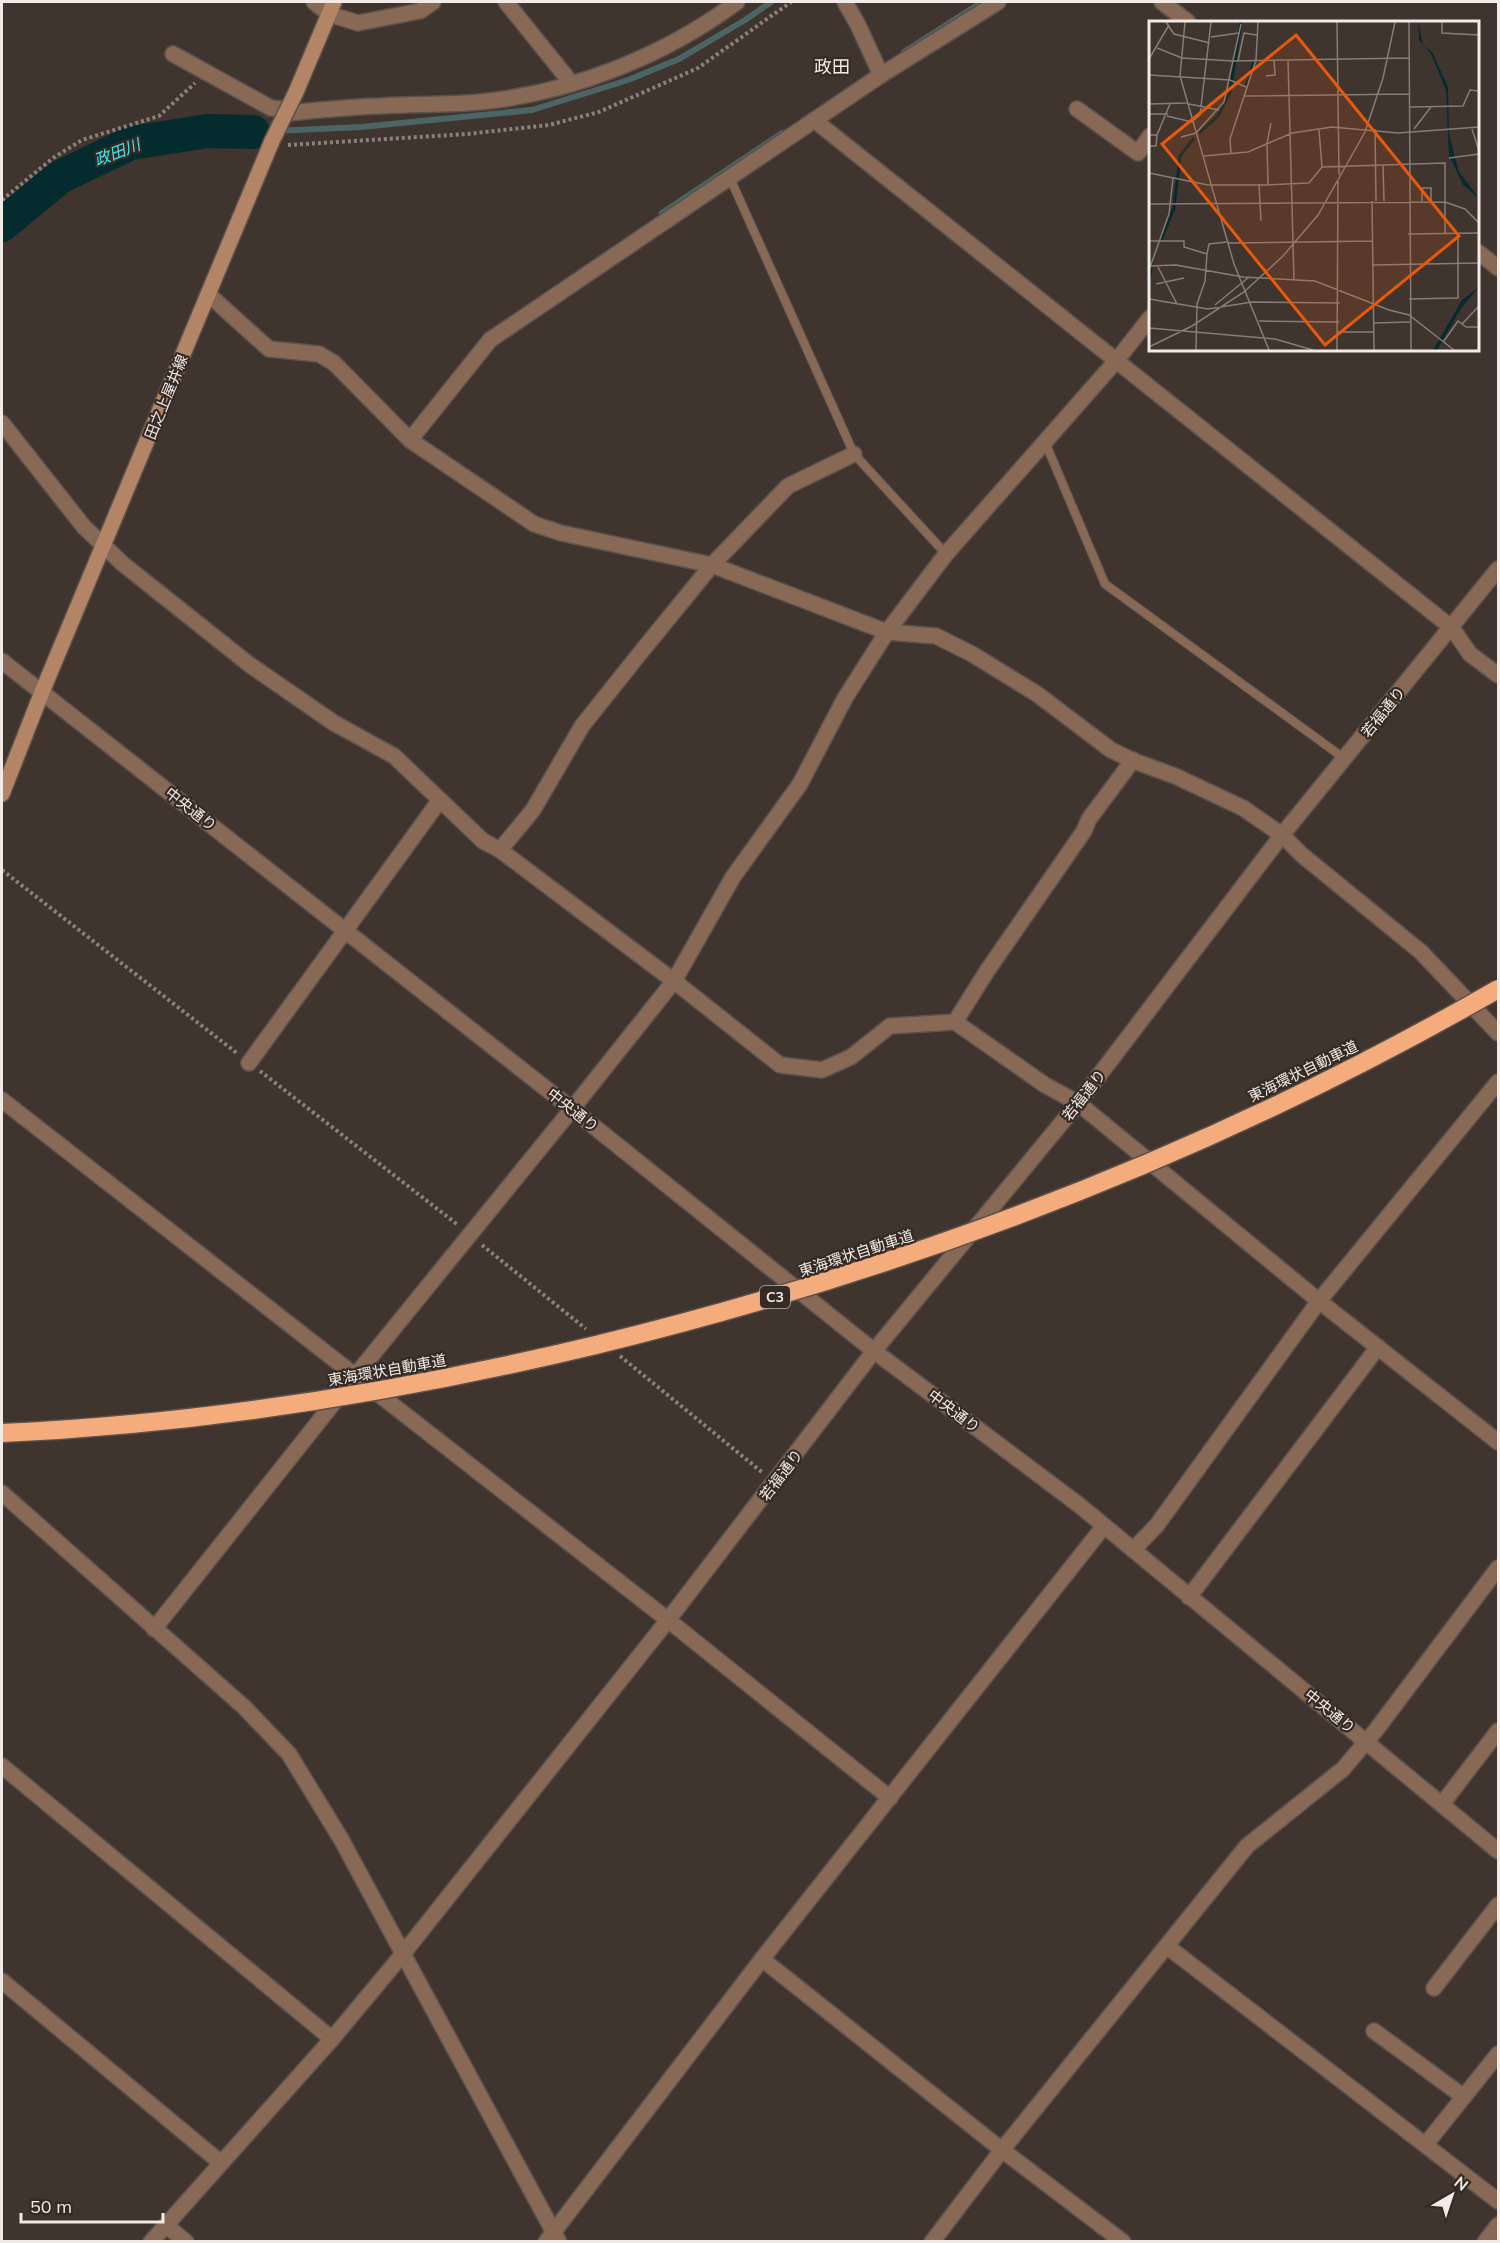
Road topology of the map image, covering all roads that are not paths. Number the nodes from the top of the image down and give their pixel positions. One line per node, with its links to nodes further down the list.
1 (314, 2): 8 (street)
2 (433, 2): 8 (street)
3 (506, 2): 12 (street)
4 (737, 2): 12 (street)
5 (845, 2): 11 (street)
6 (998, 2): 11 (street)
7 (1162, 2): 9 (street)
8 (331, 8): 19 (main road, 田之上屋井線, bridge)
9 (1187, 21)
10 (173, 54): 12 (street)
11 (881, 75): 14 (street)
12 (572, 84)
13 (1077, 110): 15 (street)
14 (814, 120): 16 (street); 21 (street)
15 (1149, 137)
16 (730, 178): 23 (street); 25 (lane)
17 (1479, 253): 18 (street)
18 (1498, 268)
19 (208, 294): 23 (street); 26 (main road, 田之上屋井線)
20 (1149, 319): 21 (street)
21 (1116, 362): 24 (street); 30 (street)
22 (2, 423): 26 (street)
23 (410, 440): 28 (street)
24 (1045, 442): 27 (street); 35 (lane)
25 (854, 454): 27 (lane); 28 (street)
26 (105, 545): 34 (main road, 田之上屋井線); 38 (street)
27 (946, 554): 31 (street)
28 (712, 565): 31 (street); 40 (street)
29 (1498, 569): 30 (street, 若福通り)
30 (1452, 628): 33 (street); 35 (street, 若福通り)
31 (886, 632): 36 (street); 42 (street)
32 (2, 661): 34 (street, 中央通り)
33 (1498, 675)
34 (42, 692): 37 (main road, 田之上屋井線); 41 (street, 中央通り)
35 (1345, 759): 39 (street, 若福通り)
36 (1133, 760): 39 (street); 44 (street)
37 (2, 794)
38 (440, 800): 40 (street); 41 (street)
39 (1282, 835): 45 (street); 49 (street, 若福通り)
40 (500, 850): 42 (street)
41 (345, 930): 46 (street); 50 (street, 中央通り)
42 (674, 981): 44 (street); 50 (street)
43 (1498, 989): 55 (highway, 東海環状自動車道 / C3, bridge)
44 (955, 1022): 49 (street)
45 (1498, 1033)
46 (249, 1063)
47 (1498, 1082): 51 (street)
48 (2, 1100): 54 (street)
49 (1078, 1103): 51 (street); 53 (street, 若福通り)
50 (572, 1109): 53 (street, 中央通り); 54 (street)
51 (1319, 1301): 52 (street); 59 (street)
52 (1378, 1347): 56 (street); 61 (street)
53 (874, 1351): 58 (street, 中央通り); 62 (street, 若福通り)
54 (355, 1376): 62 (street); 63 (street)
55 (2, 1433)
56 (1498, 1442)
57 (2, 1492): 63 (street)
58 (1104, 1526): 59 (street, 中央通り); 67 (street)
59 (1133, 1550): 61 (street, 中央通り)
60 (1498, 1568): 65 (street)
61 (1190, 1597): 65 (street, 中央通り)
62 (668, 1620): 67 (street); 72 (street, 若福通り)
63 (154, 1629): 72 (street)
64 (1498, 1731): 68 (street)
65 (1367, 1741): 68 (street, 中央通り); 71 (street)
66 (2, 1766): 77 (street)
67 (890, 1798): 73 (street)
68 (1442, 1804): 69 (street, 中央通り)
69 (1498, 1851)
70 (1498, 1905): 75 (street)
71 (1168, 1947): 80 (street); 81 (street)
72 (402, 1955): 77 (street, 若福通り); 86 (street)
73 (762, 1959): 81 (street); 86 (street)
74 (2, 1982): 82 (street)
75 (1434, 1988)
76 (1374, 2031): 79 (street)
77 (332, 2038): 82 (street, 若福通り)
78 (1498, 2054): 79 (street)
79 (1464, 2097): 80 (street)
80 (1426, 2144): 83 (street)
81 (1002, 2151): 89 (street); 90 (street)
82 (221, 2163): 84 (street, 若福通り)
83 (1498, 2201)
84 (166, 2225): 87 (street, 若福通り); 88 (street)
85 (1498, 2225): 91 (street)
86 (553, 2238)
87 (151, 2241)
88 (186, 2241)
89 (932, 2241)
90 (1123, 2241)
91 (1485, 2241)

